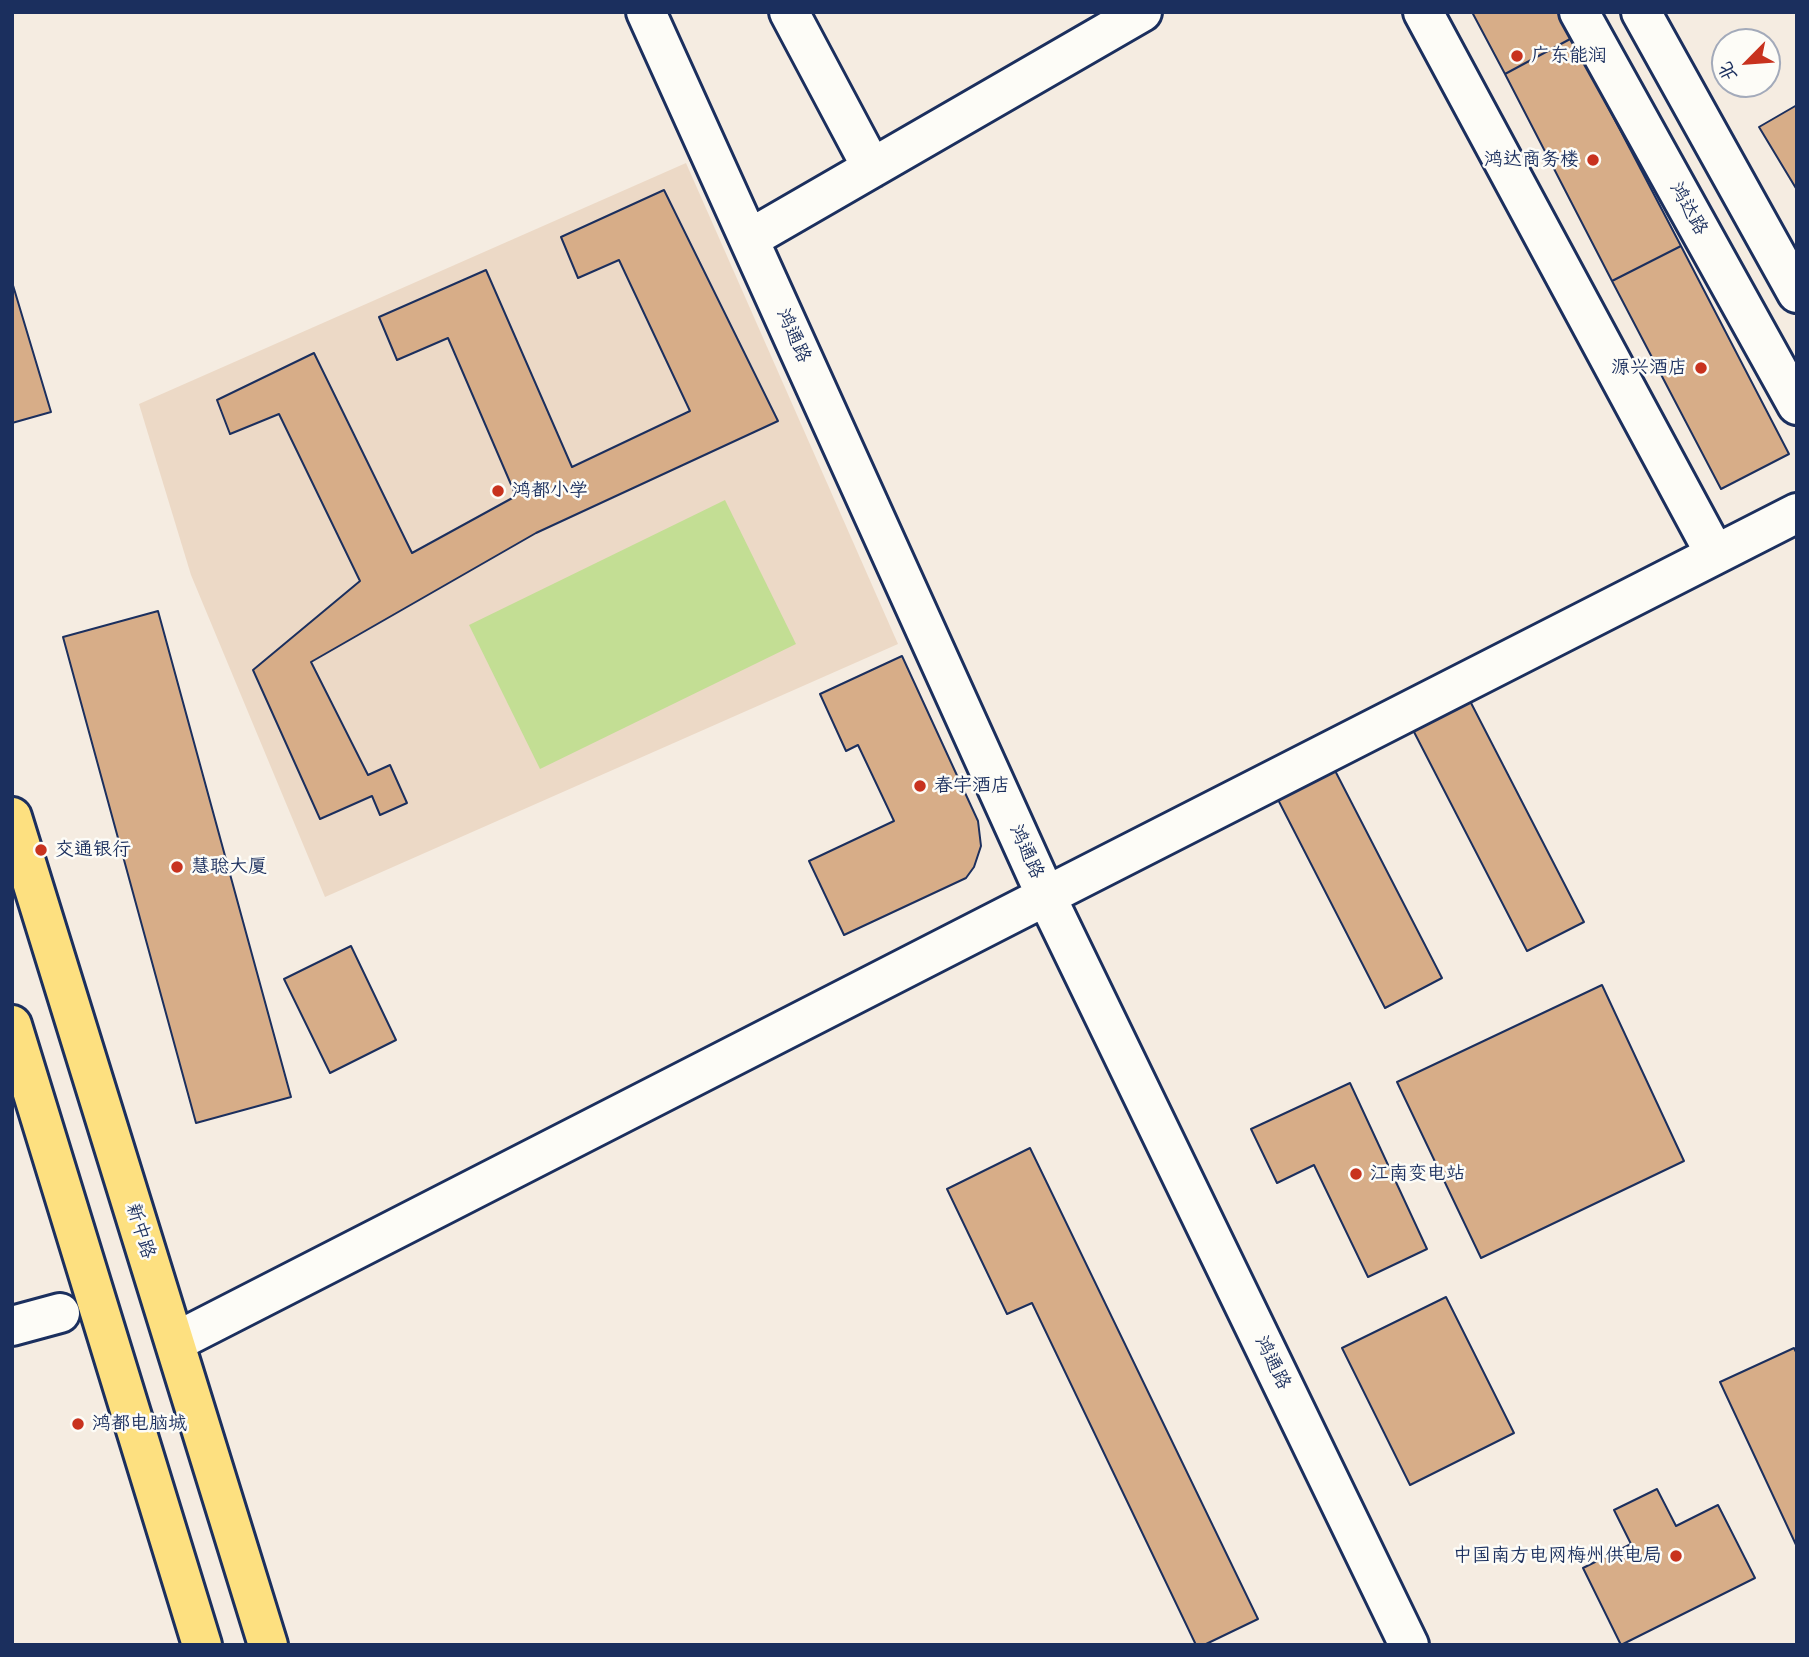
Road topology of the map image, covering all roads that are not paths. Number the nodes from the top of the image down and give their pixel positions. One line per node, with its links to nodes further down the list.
1 (646, 12): 8 (street, 鸿通路)
2 (789, 12): 7 (street)
3 (1423, 12): 12 (street)
4 (1579, 12): 10 (street, 鸿达路)
5 (1641, 12): 9 (street)
6 (1127, 16): 7 (street)
7 (872, 168): 8 (street)
8 (749, 239): 14 (street, 鸿通路)
9 (1797, 293)
10 (1797, 405)
11 (1797, 513): 12 (street)
12 (1715, 554): 14 (street)
13 (12, 817): 18 (main road, 新中路)
14 (1046, 896): 18 (street); 21 (street, 鸿通路)
15 (12, 1025): 19 (main road)
16 (60, 1314): 17 (street)
17 (12, 1326)
18 (175, 1342): 20 (main road, 新中路)
19 (202, 1645)
20 (268, 1645)
21 (1409, 1645)

